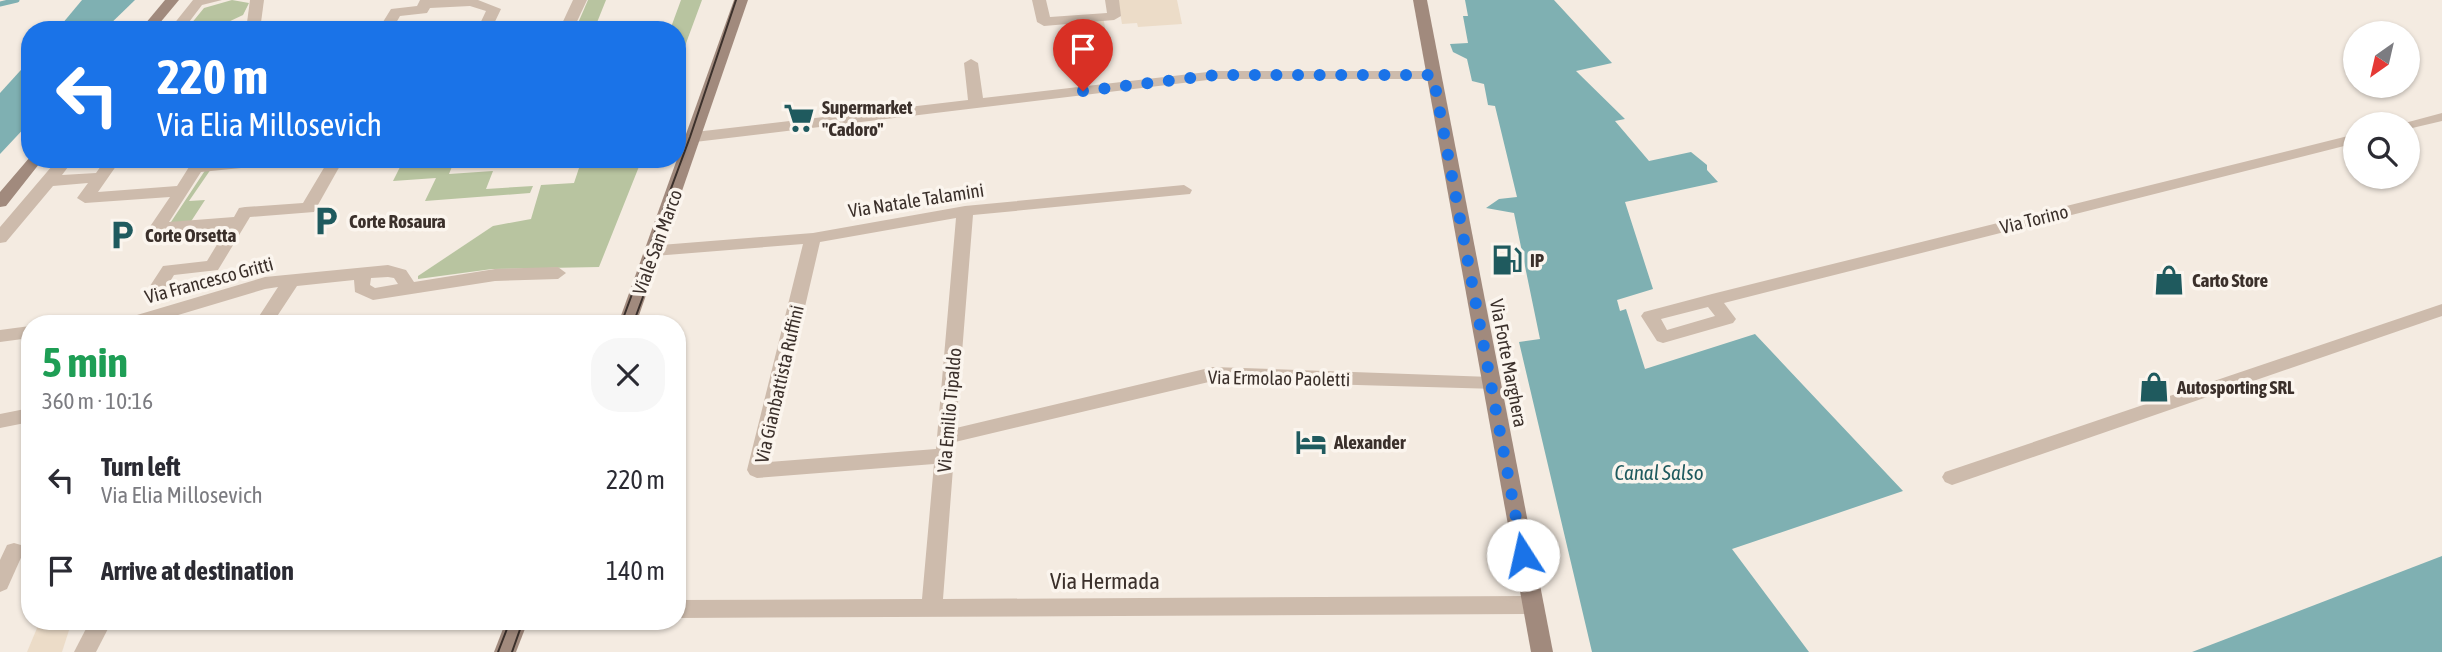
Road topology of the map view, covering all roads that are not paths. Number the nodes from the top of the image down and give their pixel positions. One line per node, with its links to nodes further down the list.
1 (172, 0): 10 (street)
2 (215, 0): 11 (street)
3 (257, 0): 12 (street)
4 (580, 0): 15 (street)
5 (741, 0): 21 (street, Viale San Marco)
6 (1039, 0): 9 (street)
7 (1420, 0): 17 (street, Via Forte Marghera)
8 (425, 5): 13 (street); 14 (street)
9 (1112, 10)
10 (154, 21)
11 (183, 21)
12 (253, 21)
13 (390, 21)
14 (488, 21)
15 (570, 21)
16 (971, 63): 18 (street)
17 (1433, 75): 18 (street); 50 (street, Via Forte Marghera)
18 (976, 103): 21 (street)
19 (2442, 117): 20 (street)
20 (2420, 122)
21 (695, 136): 23 (street, Viale San Marco)
22 (2343, 141): 43 (street, Via Torino)
23 (686, 161)
24 (28, 168): 34 (street)
25 (60, 168): 31 (street)
26 (108, 168): 30 (street)
27 (197, 168): 33 (street)
28 (331, 168): 36 (street)
29 (683, 168): 39 (street, Viale San Marco)
30 (101, 177): 31 (street); 33 (street)
31 (49, 181): 38 (street)
32 (1184, 190): 35 (street, Via Natale Talamini)
33 (182, 191): 36 (street)
34 (0, 202)
35 (965, 211): 37 (street, Via Natale Talamini); 53 (street, Via Emilio Tipaldo)
36 (239, 222): 42 (street)
37 (813, 238): 39 (street, Via Natale Talamini); 53 (street, Via Gianbattista Ruffini)
38 (0, 239)
39 (654, 250): 47 (street, Viale San Marco)
40 (558, 273): 41 (street, Via Francesco Gritti)
41 (292, 281): 45 (street, Via Francesco Gritti); 46 (street)
42 (157, 289)
43 (1712, 300)
44 (2442, 310): 54 (street)
45 (157, 315)
46 (269, 315)
47 (630, 315)
48 (21, 333): 49 (street)
49 (0, 336)
50 (1492, 384): 53 (street, Via Ermolao Paoletti); 57 (street, Via Forte Marghera)
51 (21, 417): 52 (street)
52 (0, 421)
53 (946, 446): 58 (street, Via Emilio Tipaldo)
54 (1952, 477)
55 (14, 551): 56 (street)
56 (0, 583)
57 (1532, 605): 58 (street, Via Hermada); 64 (street, Via Forte Marghera)
58 (932, 608): 59 (street, Via Hermada)
59 (686, 609)
60 (96, 630): 62 (street)
61 (514, 630): 63 (street)
62 (85, 652)
63 (505, 652)
64 (1542, 652)

